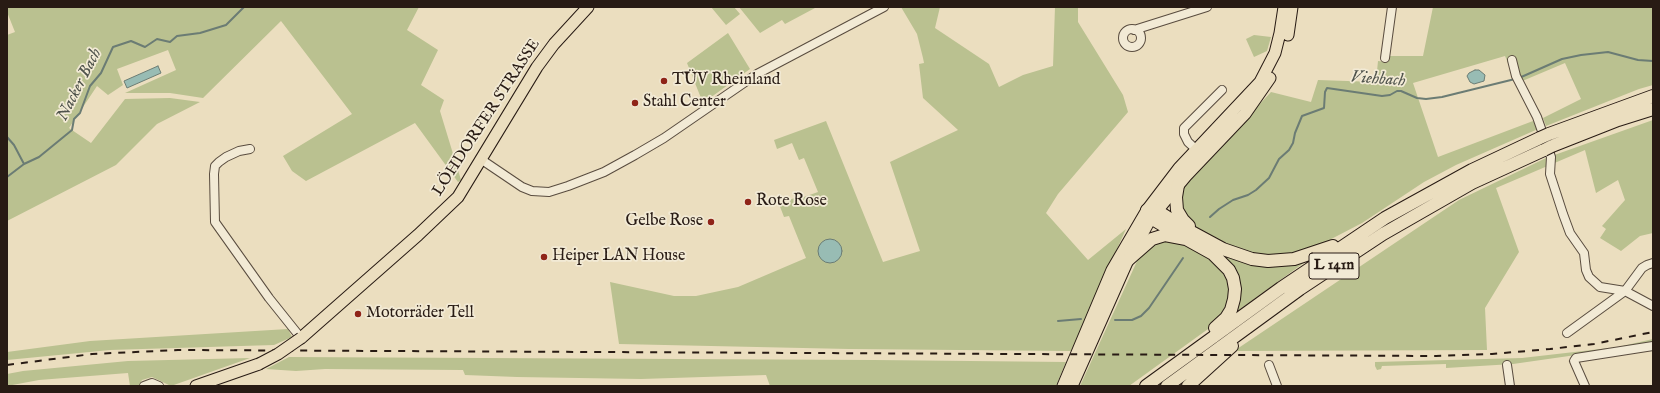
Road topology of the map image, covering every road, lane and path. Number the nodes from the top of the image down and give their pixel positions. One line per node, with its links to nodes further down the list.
1 (588, 7): 15 (main road, LÖHDORFER STRASSE)
2 (884, 7): 15 (street)
3 (1207, 7): 7 (street)
4 (1284, 7): 14 (main road)
5 (1292, 7): 14 (main road)
6 (1392, 7): 8 (street)
7 (1134, 30)
8 (1385, 58)
9 (1512, 60): 23 (street)
10 (1222, 90): 14 (street)
11 (1653, 96): 20 (highway, L 141n)
12 (1653, 109): 26 (highway, L 141n)
13 (250, 149): 27 (street)
14 (1200, 153): 16 (main road); 17 (main road)
15 (482, 160): 27 (main road, LÖHDORFER STRASSE)
16 (1178, 185): 17 (main road); 18 (highway)
17 (1151, 213): 18 (highway); 19 (highway); 21 (main road); 36 (main road)
18 (1202, 237): 20 (highway)
19 (1186, 239): 21 (highway); 29 (highway)
20 (1353, 239): 29 (highway, L 141n)
21 (1128, 260): 37 (main road)
22 (1653, 263): 23 (street)
23 (1625, 291): 24 (street); 25 (street)
24 (1653, 306)
25 (1567, 332)
26 (1239, 333): 39 (highway, L 141n); 40 (highway)
27 (302, 338): 32 (main road, LÖHDORFER STRASSE, bridge)
28 (1653, 346): 43 (street)
29 (1196, 349): 38 (highway, L 141n)
30 (1269, 365): 41 (street)
31 (1507, 365): 42 (street)
32 (220, 382): 35 (main road, LÖHDORFER STRASSE)
33 (144, 386): 34 (street)
34 (159, 386)
35 (196, 386)
36 (1063, 386)
37 (1072, 386)
38 (1146, 386)
39 (1167, 386)
40 (1188, 386)
41 (1277, 386)
42 (1510, 386)
43 (1585, 386)

